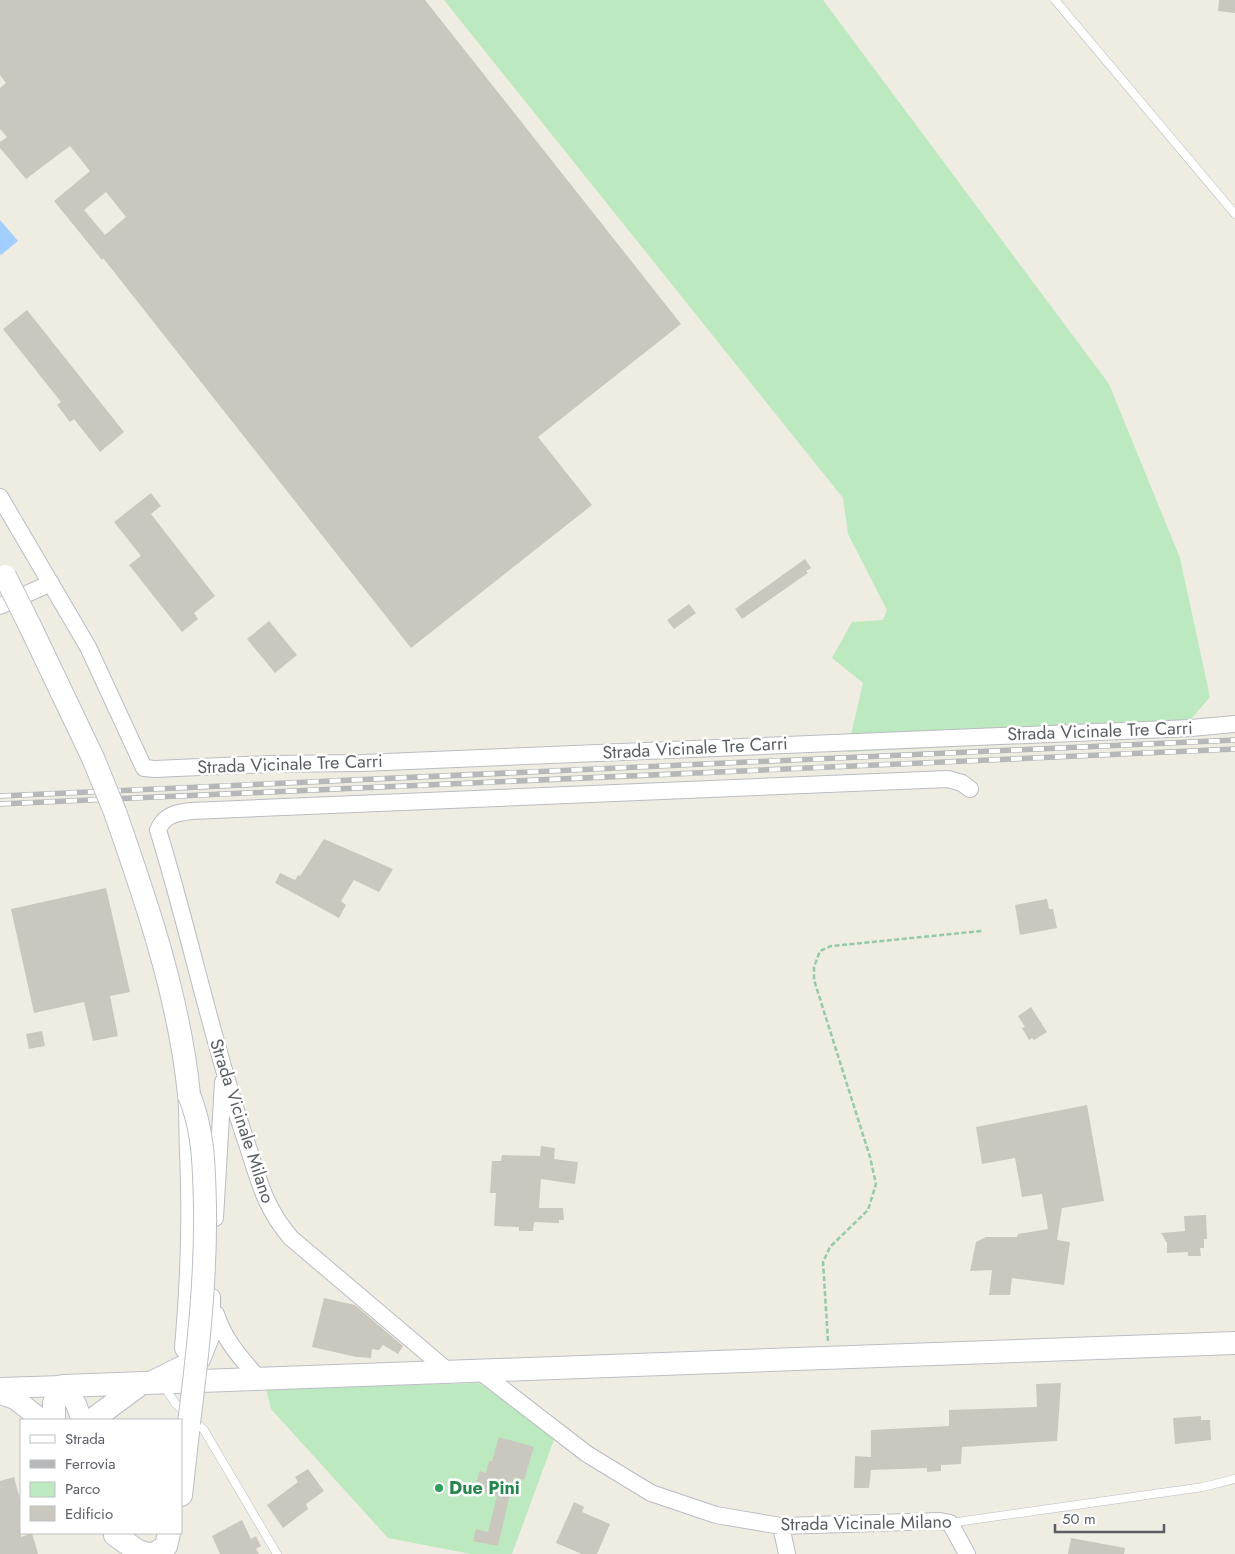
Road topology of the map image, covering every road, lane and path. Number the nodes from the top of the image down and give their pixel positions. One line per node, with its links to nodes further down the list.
1 (1055, 0): 2 (lane)
2 (1235, 214)
3 (0, 497): 5 (street)
4 (3, 571): 26 (main road, bridge)
5 (51, 583): 6 (street); 7 (street, Strada Vicinale Tre Carri)
6 (0, 606)
7 (1235, 724)
8 (970, 789): 10 (street, Strada Vicinale Milano)
9 (982, 931): 13 (path)
10 (223, 1073): 11 (street); 15 (street, Strada Vicinale Milano)
11 (212, 1290): 16 (street); 17 (street); 18 (street)
12 (1235, 1343): 13 (main road)
13 (829, 1358): 14 (main road)
14 (478, 1370): 15 (main road); 31 (street, Strada Vicinale Milano)
15 (448, 1371): 16 (main road)
16 (259, 1379): 17 (main road)
17 (187, 1380): 18 (main road)
18 (152, 1383): 19 (main road); 25 (main road); 35 (lane)
19 (63, 1386): 20 (street); 23 (main road); 24 (street)
20 (0, 1388)
21 (0, 1394): 22 (street)
22 (41, 1419)
23 (54, 1419)
24 (82, 1419)
25 (94, 1419)
26 (183, 1422): 27 (main road); 28 (main road)
27 (182, 1434)
28 (182, 1458)
29 (1235, 1479): 30 (lane, Strada Vicinale Milano)
30 (950, 1523): 31 (street, Strada Vicinale Milano); 37 (street)
31 (781, 1526): 36 (street)
32 (114, 1534): 33 (main road); 34 (main road)
33 (163, 1545)
34 (130, 1554)
35 (277, 1554)
36 (787, 1554)
37 (967, 1554)

